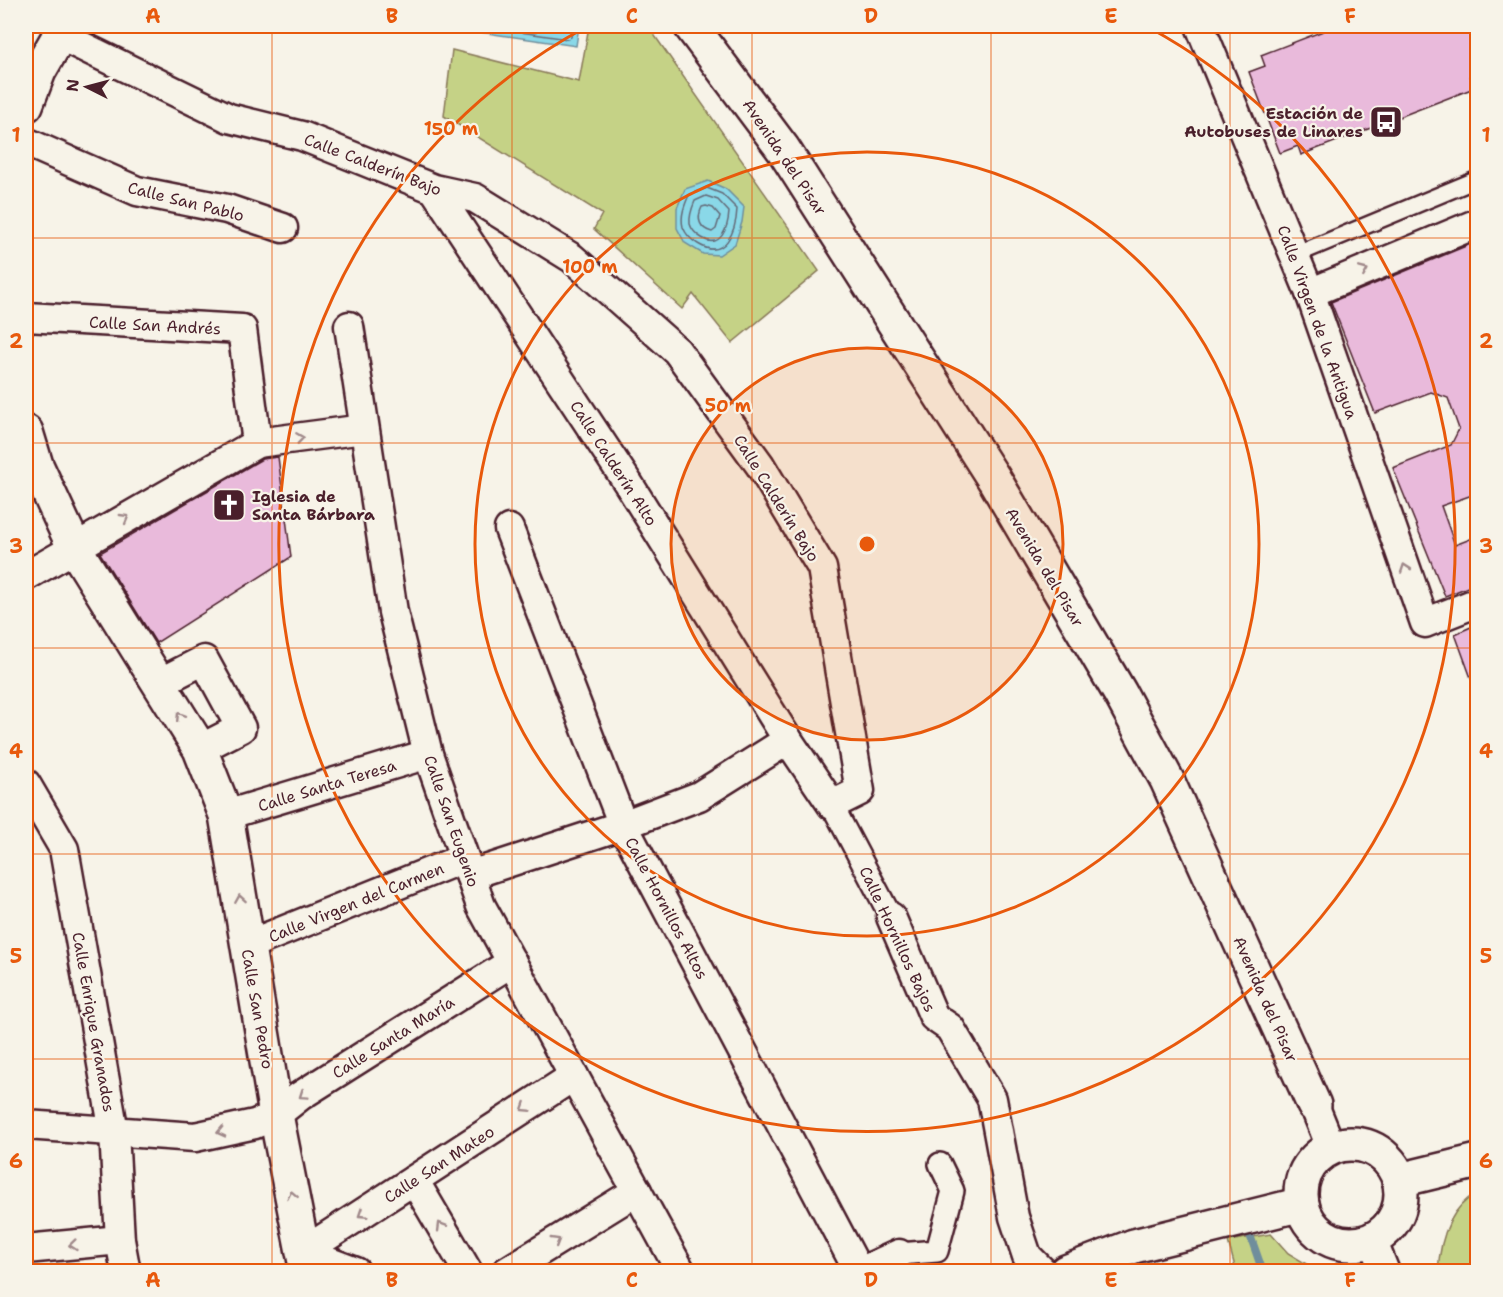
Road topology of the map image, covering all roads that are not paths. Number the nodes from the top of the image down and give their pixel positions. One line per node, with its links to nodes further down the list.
1 (691, 26): 35 (street, Avenida del Pisar)
2 (1200, 26): 11 (street, Calle Virgen de la Antigua)
3 (62, 30): 4 (street); 8 (street, Calle Calderín Bajo)
4 (32, 66): 5 (street)
5 (26, 105)
6 (26, 142): 10 (street, Calle San Pablo)
7 (1478, 179): 11 (lane)
8 (434, 189): 23 (street, Calle Calderín Alto); 27 (street, Calle Calderín Bajo)
9 (1478, 223): 12 (street, one-way to 9)
10 (283, 228)
11 (1295, 255): 12 (street, Calle Virgen de la Antigua)
12 (1310, 293): 21 (street, Calle Virgen de la Antigua, one-way to 12)
13 (26, 317): 17 (street, Calle San Andrés)
14 (349, 326): 15 (street, Calle San Eugenio)
15 (364, 429): 17 (street, one-way to 15); 25 (street, Calle San Eugenio)
16 (26, 433): 19 (street, Calle San Pedro)
17 (257, 443): 19 (street, one-way to 17)
18 (508, 529): 29 (street, Calle Hornillos Altos)
19 (75, 547): 20 (street); 22 (street, Calle San Pedro)
20 (26, 576)
21 (1478, 602)
22 (159, 683): 24 (street, Calle San Pedro, one-way to 22); 24 (street)
23 (788, 740): 27 (street, Calle Hornillos Bajos); 29 (street, Calle Virgen del Carmen)
24 (200, 749): 28 (street, Calle San Pedro)
25 (428, 754): 28 (street, Calle Santa Teresa); 30 (street, Calle San Eugenio)
26 (26, 784): 38 (street, Calle Enrique Granados)
27 (832, 805): 31 (street, Calle Hornillos Bajos)
28 (226, 815): 32 (street, Calle San Pedro, one-way to 28)
29 (623, 825): 30 (street, Calle Virgen del Carmen); 57 (street, Calle Hornillos Altos)
30 (467, 867): 32 (street, Calle Virgen del Carmen); 33 (street, Calle San Eugenio)
31 (891, 917): 58 (street, Calle Hornillos Bajos)
32 (248, 945): 36 (street, Calle San Pedro)
33 (512, 962): 34 (street, Calle San Eugenio); 36 (street, Calle Santa María, one-way to 36)
34 (574, 1076): 42 (street, Calle San Mateo, one-way to 42); 44 (street, Calle San Eugenio)
35 (1314, 1105): 39 (street, Avenida del Pisar)
36 (276, 1115): 38 (street, Calle Santa María, one-way to 38); 51 (street, Calle San Pedro, one-way to 36)
37 (26, 1125): 38 (street, Calle Santa María)
38 (114, 1132): 46 (street, Calle Enrique Granados)
39 (1331, 1148): 43 (street); 45 (street)
40 (1478, 1161): 43 (street)
41 (940, 1164): 49 (street)
42 (414, 1180): 51 (street, Calle San Mateo, one-way to 51); 54 (street, one-way to 42)
43 (1400, 1180): 47 (street)
44 (637, 1191): 55 (street, one-way to 44); 56 (street, Calle San Eugenio)
45 (1302, 1204): 47 (street); 50 (street)
46 (120, 1240): 48 (street, one-way to 48); 52 (street, Calle Enrique Granados)
47 (1372, 1240): 60 (street)
48 (26, 1249)
49 (899, 1254): 57 (street)
50 (1128, 1259): 59 (street)
51 (305, 1262): 53 (street)
52 (126, 1272)
53 (356, 1272)
54 (468, 1272)
55 (506, 1272)
56 (681, 1272)
57 (859, 1272)
58 (1043, 1272)
59 (1066, 1272)
60 (1385, 1272)

